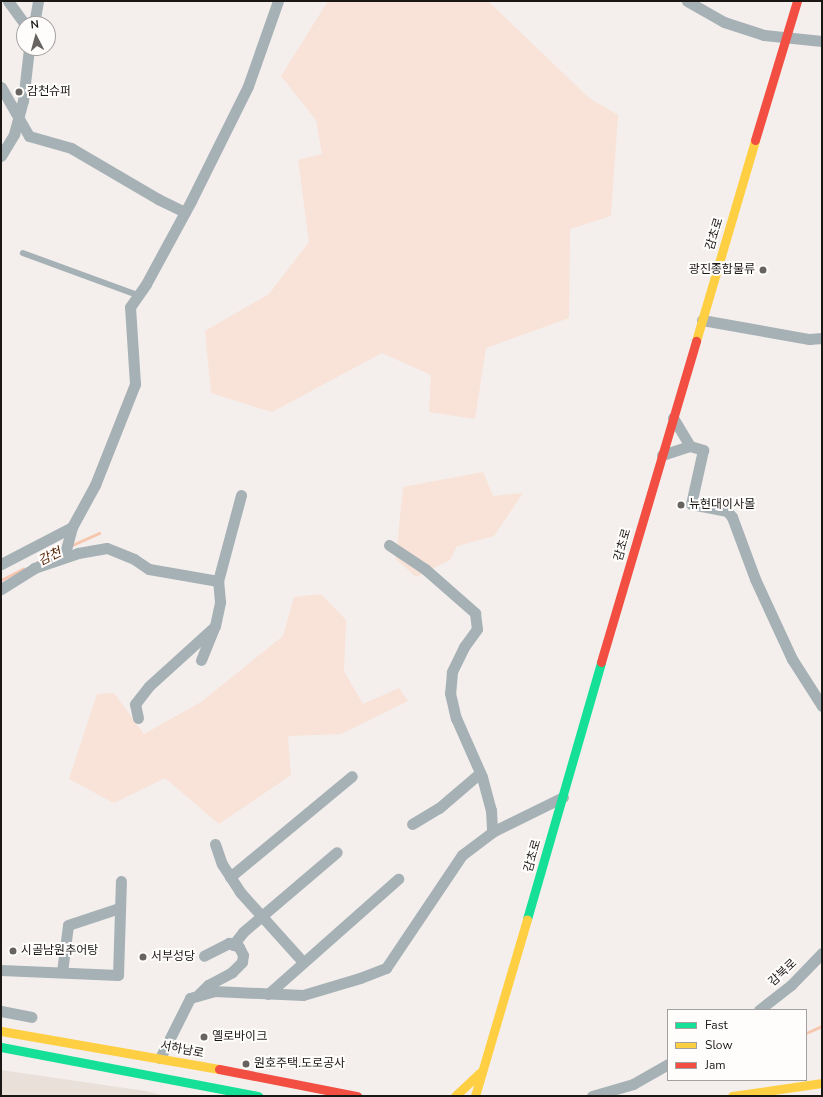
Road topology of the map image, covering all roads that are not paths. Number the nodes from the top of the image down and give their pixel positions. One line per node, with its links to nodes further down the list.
1 (8, 1): 6 (street)
2 (38, 1): 7 (street)
3 (278, 1): 14 (street)
4 (687, 1): 8 (street)
5 (797, 1): 8 (main road, 감초로)
6 (19, 16)
7 (35, 16)
8 (786, 37): 9 (street); 17 (main road, 감초로)
9 (822, 41)
10 (28, 56): 12 (street)
11 (1, 87): 12 (street)
12 (18, 119): 13 (street); 14 (street)
13 (1, 156)
14 (185, 212): 16 (street)
15 (23, 253): 16 (lane)
16 (138, 295): 23 (street)
17 (702, 320): 18 (street); 19 (main road, 감초로)
18 (822, 338)
19 (673, 418): 20 (street); 21 (main road, 감초로)
20 (690, 446): 21 (street); 31 (street)
21 (662, 455): 35 (main road, 감초로)
22 (241, 495): 27 (street)
23 (71, 532): 25 (street); 26 (street)
24 (389, 545): 33 (street)
25 (65, 556): 27 (street); 28 (street)
26 (1, 564)
27 (218, 581): 29 (street)
28 (1, 589)
29 (215, 626): 30 (street); 32 (street)
30 (201, 660)
31 (822, 706)
32 (138, 718)
33 (480, 774): 36 (street); 37 (street)
34 (352, 776): 40 (street)
35 (563, 797): 37 (street); 60 (main road, 감초로)
36 (412, 824)
37 (492, 832): 51 (street)
38 (215, 844): 40 (street)
39 (337, 852): 44 (street)
40 (230, 877): 44 (street)
41 (398, 879): 48 (street)
42 (122, 881): 43 (street)
43 (119, 908): 50 (street); 50 (street)
44 (261, 916): 45 (street); 48 (street)
45 (233, 945): 47 (street); 52 (street)
46 (822, 953): 53 (street, 감북로)
47 (204, 956)
48 (303, 962): 51 (street)
49 (1, 970): 50 (street)
50 (62, 972)
51 (268, 994): 52 (street)
52 (197, 996): 58 (street)
53 (760, 1009)
54 (1, 1011): 55 (street)
55 (31, 1018)
56 (1, 1031): 58 (main road, 서하남로)
57 (1, 1048): 63 (main road)
58 (160, 1058): 62 (main road, 서하남로)
59 (667, 1065): 67 (street)
60 (481, 1072): 65 (main road); 66 (main road, 감초로)
61 (822, 1083): 68 (main road)
62 (332, 1094): 64 (main road, 서하남로)
63 (258, 1096)
64 (357, 1096)
65 (455, 1096)
66 (475, 1096)
67 (592, 1096)
68 (732, 1096)

